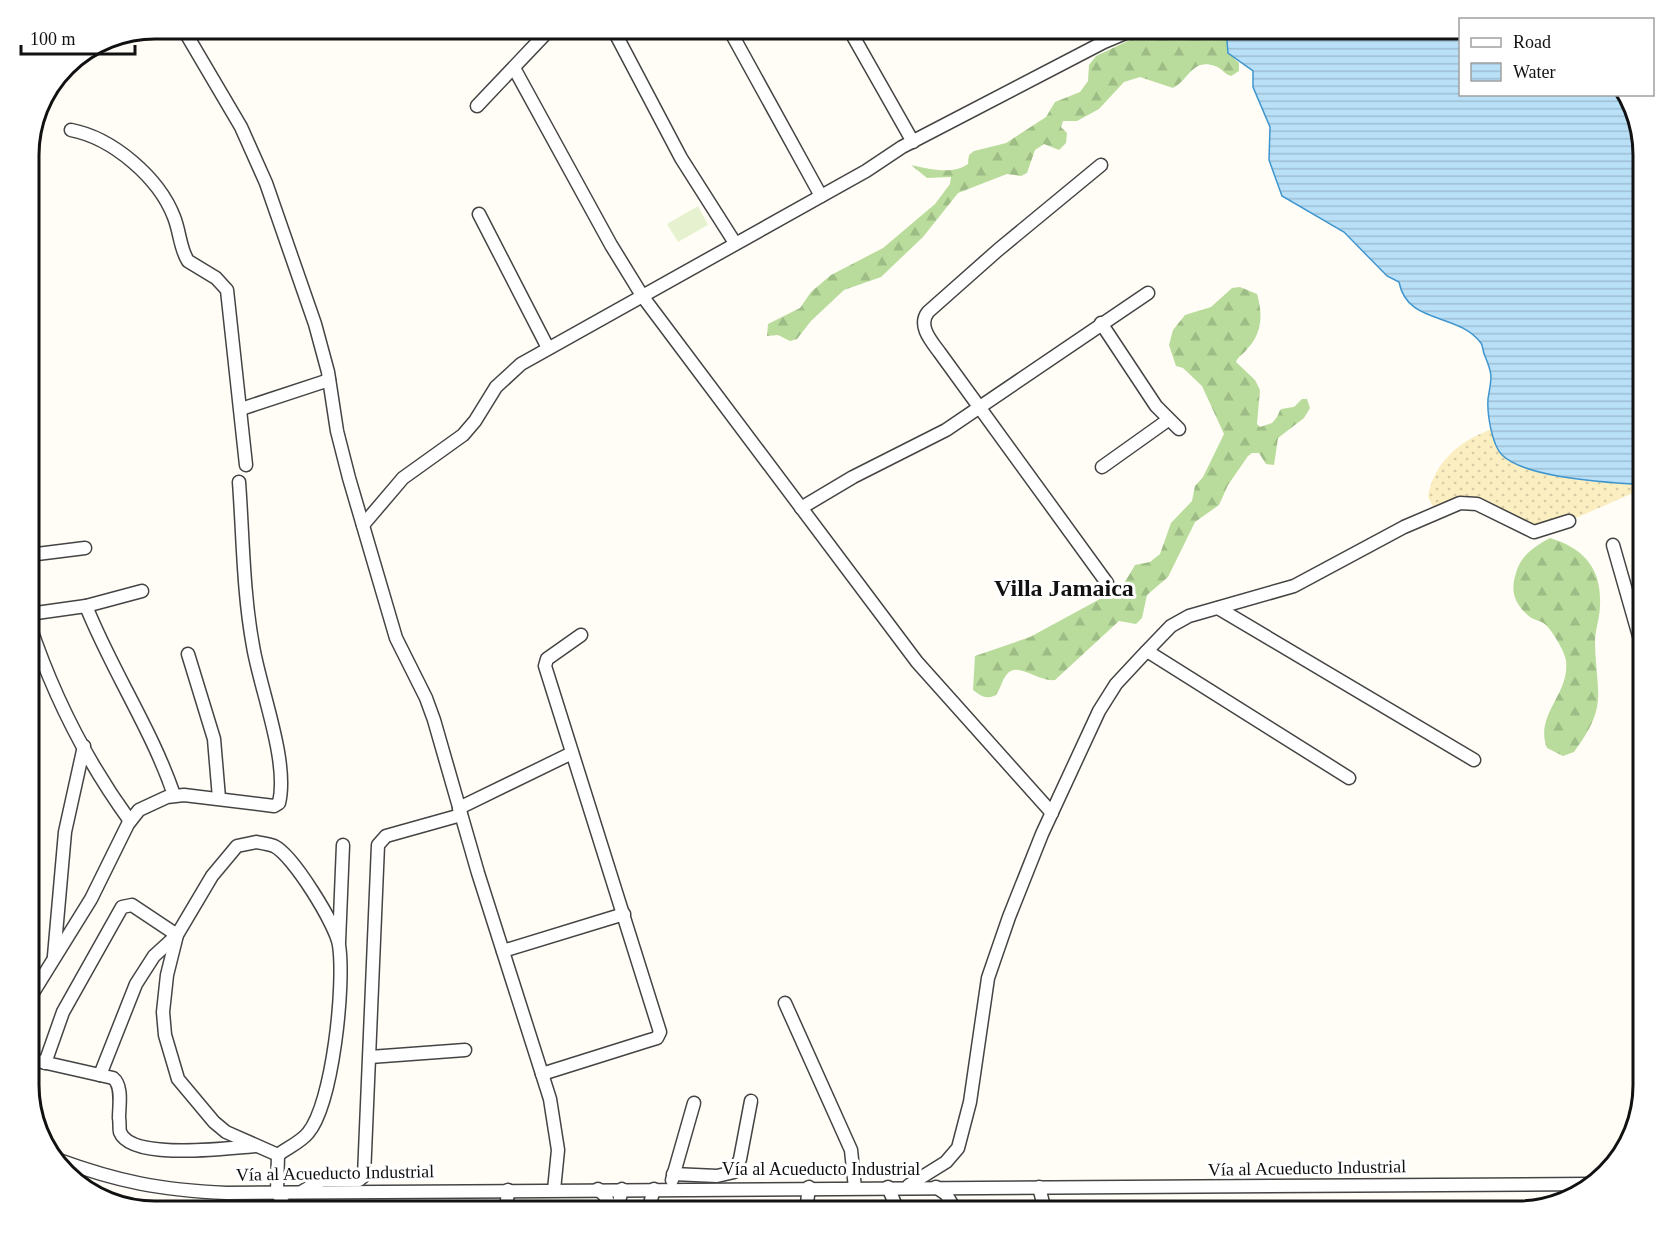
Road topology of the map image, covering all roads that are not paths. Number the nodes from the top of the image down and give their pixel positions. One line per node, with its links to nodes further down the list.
1 (189, 39): 19 (street)
2 (540, 39): 7 (street)
3 (619, 39): 14 (street)
4 (735, 39): 12 (street)
5 (855, 39): 10 (street)
6 (1111, 39): 10 (street)
7 (514, 68): 8 (street); 16 (street)
8 (477, 106)
9 (71, 130): 21 (street)
10 (913, 142): 12 (street)
11 (1101, 165): 20 (street)
12 (821, 196): 14 (street)
13 (479, 214): 18 (street)
14 (735, 243): 16 (street)
15 (1148, 294): 17 (street)
16 (643, 297): 18 (street); 27 (street)
17 (1101, 323): 20 (street); 22 (street)
18 (548, 348): 29 (street)
19 (330, 380): 21 (street); 29 (street)
20 (979, 407): 27 (street); 33 (street)
21 (241, 409): 24 (street)
22 (1168, 420): 23 (street); 25 (street)
23 (1179, 429)
24 (246, 465)
25 (1102, 467)
26 (240, 482): 48 (street)
27 (801, 508): 50 (street)
28 (1569, 521): 36 (street)
29 (363, 525): 49 (street)
30 (1613, 545): 38 (street)
31 (85, 548): 32 (street)
32 (39, 554)
33 (1107, 583)
34 (142, 591): 35 (street)
35 (86, 606): 37 (street); 47 (street)
36 (1218, 608): 41 (street); 45 (street)
37 (39, 613)
38 (1633, 613)
39 (581, 635): 44 (street)
40 (39, 651): 43 (street)
41 (1147, 651): 46 (street); 50 (street)
42 (188, 654): 48 (street)
43 (84, 746): 51 (street); 57 (street)
44 (572, 753): 49 (street); 53 (street)
45 (1474, 760)
46 (1349, 778)
47 (174, 795): 48 (street); 51 (street)
48 (219, 798)
49 (460, 811): 56 (street); 61 (street)
50 (1052, 813): 75 (street)
51 (130, 821): 57 (street)
52 (343, 845): 55 (street)
53 (624, 914): 56 (street); 64 (street)
54 (177, 935): 55 (street); 63 (street); 65 (street); 68 (street)
55 (339, 943): 69 (street)
56 (503, 951): 64 (street)
57 (54, 957): 58 (street)
58 (39, 982)
59 (785, 1003): 78 (street)
60 (465, 1050): 61 (street)
61 (370, 1057): 85 (street)
62 (39, 1062): 63 (street)
63 (45, 1063): 65 (street)
64 (542, 1074): 83 (street)
65 (100, 1075): 68 (street)
66 (751, 1101): 71 (street)
67 (694, 1103): 71 (street)
68 (259, 1145): 69 (street)
69 (278, 1155): 86 (street)
70 (70, 1164): 86 (street, Vía al Acueducto Industrial)
71 (673, 1174): 81 (street)
72 (1577, 1184): 77 (street, Vía al Acueducto Industrial)
73 (809, 1187): 78 (street, Vía al Acueducto Industrial); 81 (street, Vía al Acueducto Industrial); 92 (street)
74 (888, 1187): 75 (street, Vía al Acueducto Industrial); 78 (street, Vía al Acueducto Industrial); 93 (street)
75 (906, 1187): 76 (street, Vía al Acueducto Industrial)
76 (936, 1187): 77 (street, Vía al Acueducto Industrial); 94 (street)
77 (1039, 1187): 95 (street)
78 (855, 1188)
79 (622, 1189): 80 (street, Vía al Acueducto Industrial); 84 (street, Vía al Acueducto Industrial); 90 (street)
80 (654, 1189): 81 (street, Vía al Acueducto Industrial); 91 (street)
81 (669, 1189)
82 (508, 1190): 83 (street, Vía al Acueducto Industrial); 85 (street, Vía al Acueducto Industrial); 88 (street)
83 (554, 1190): 84 (street, Vía al Acueducto Industrial)
84 (598, 1190): 89 (street)
85 (303, 1191): 86 (street, Vía al Acueducto Industrial)
86 (277, 1192): 87 (street)
87 (282, 1201)
88 (507, 1201)
89 (608, 1201)
90 (618, 1201)
91 (651, 1201)
92 (807, 1201)
93 (894, 1201)
94 (950, 1201)
95 (1042, 1201)

